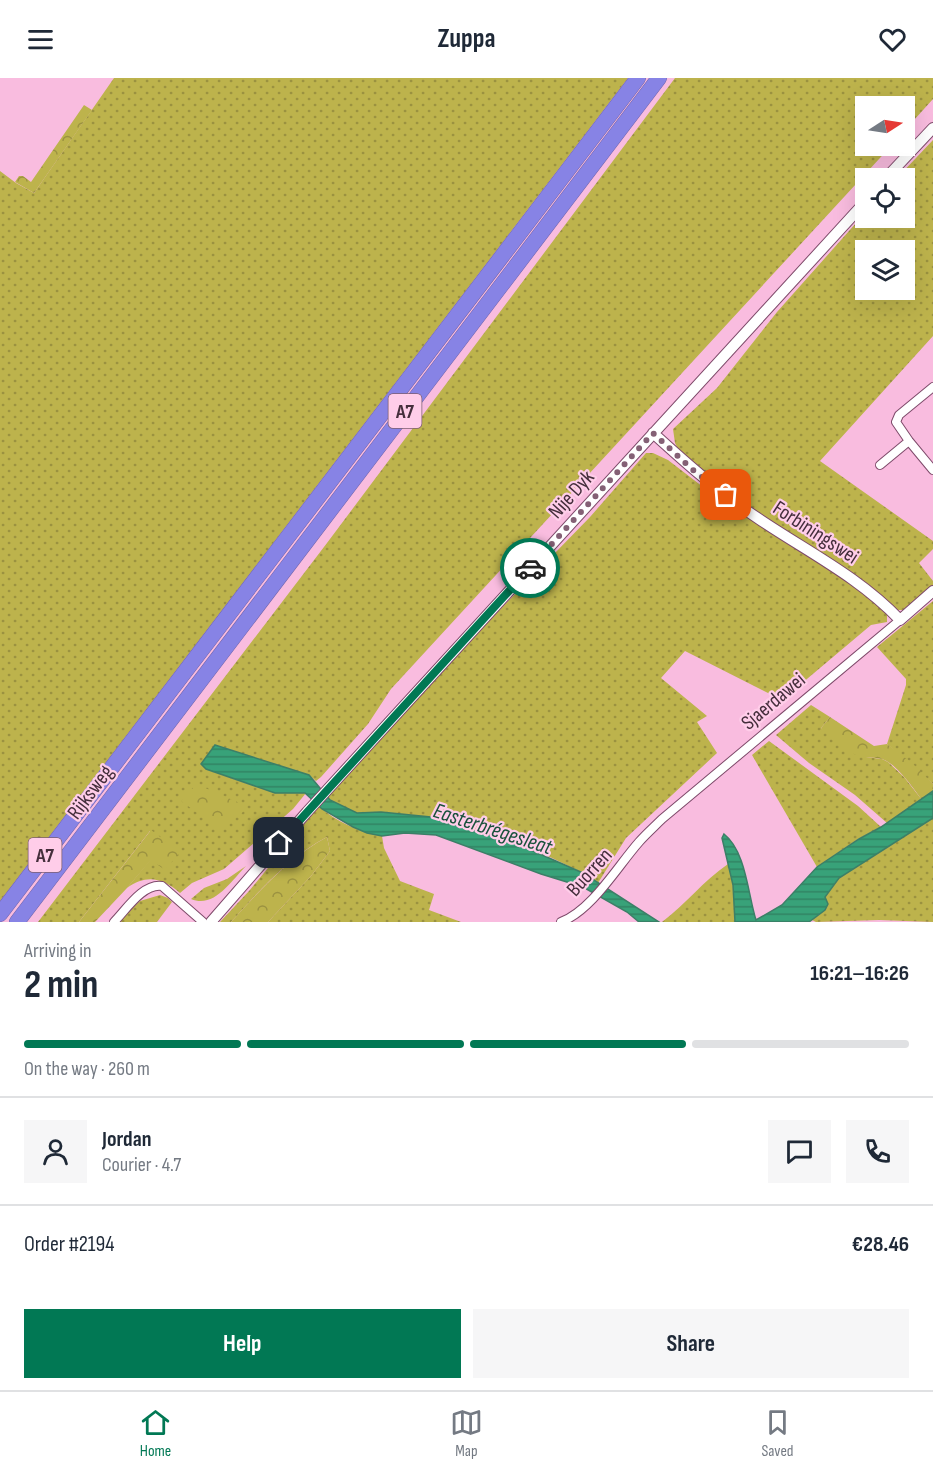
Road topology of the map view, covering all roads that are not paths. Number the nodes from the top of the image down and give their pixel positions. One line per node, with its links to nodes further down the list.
1 (638, 78): 14 (highway, Rijksweg / A7)
2 (659, 78): 15 (highway, Rijksweg / A7)
3 (933, 128): 4 (street)
4 (895, 168)
5 (855, 213): 7 (street, Nije Dyk)
6 (933, 387): 8 (street)
7 (653, 433): 12 (street, Forbiningswei); 18 (street, Nije Dyk)
8 (909, 441): 9 (street); 10 (street)
9 (880, 465)
10 (933, 470)
11 (933, 591): 12 (street, Sjaerdawei)
12 (900, 620): 13 (street, Sjaerdawei)
13 (640, 841): 19 (street, Buorren)
14 (0, 914)
15 (17, 922)
16 (114, 922): 17 (street)
17 (203, 922)
18 (211, 922)
19 (561, 922)

